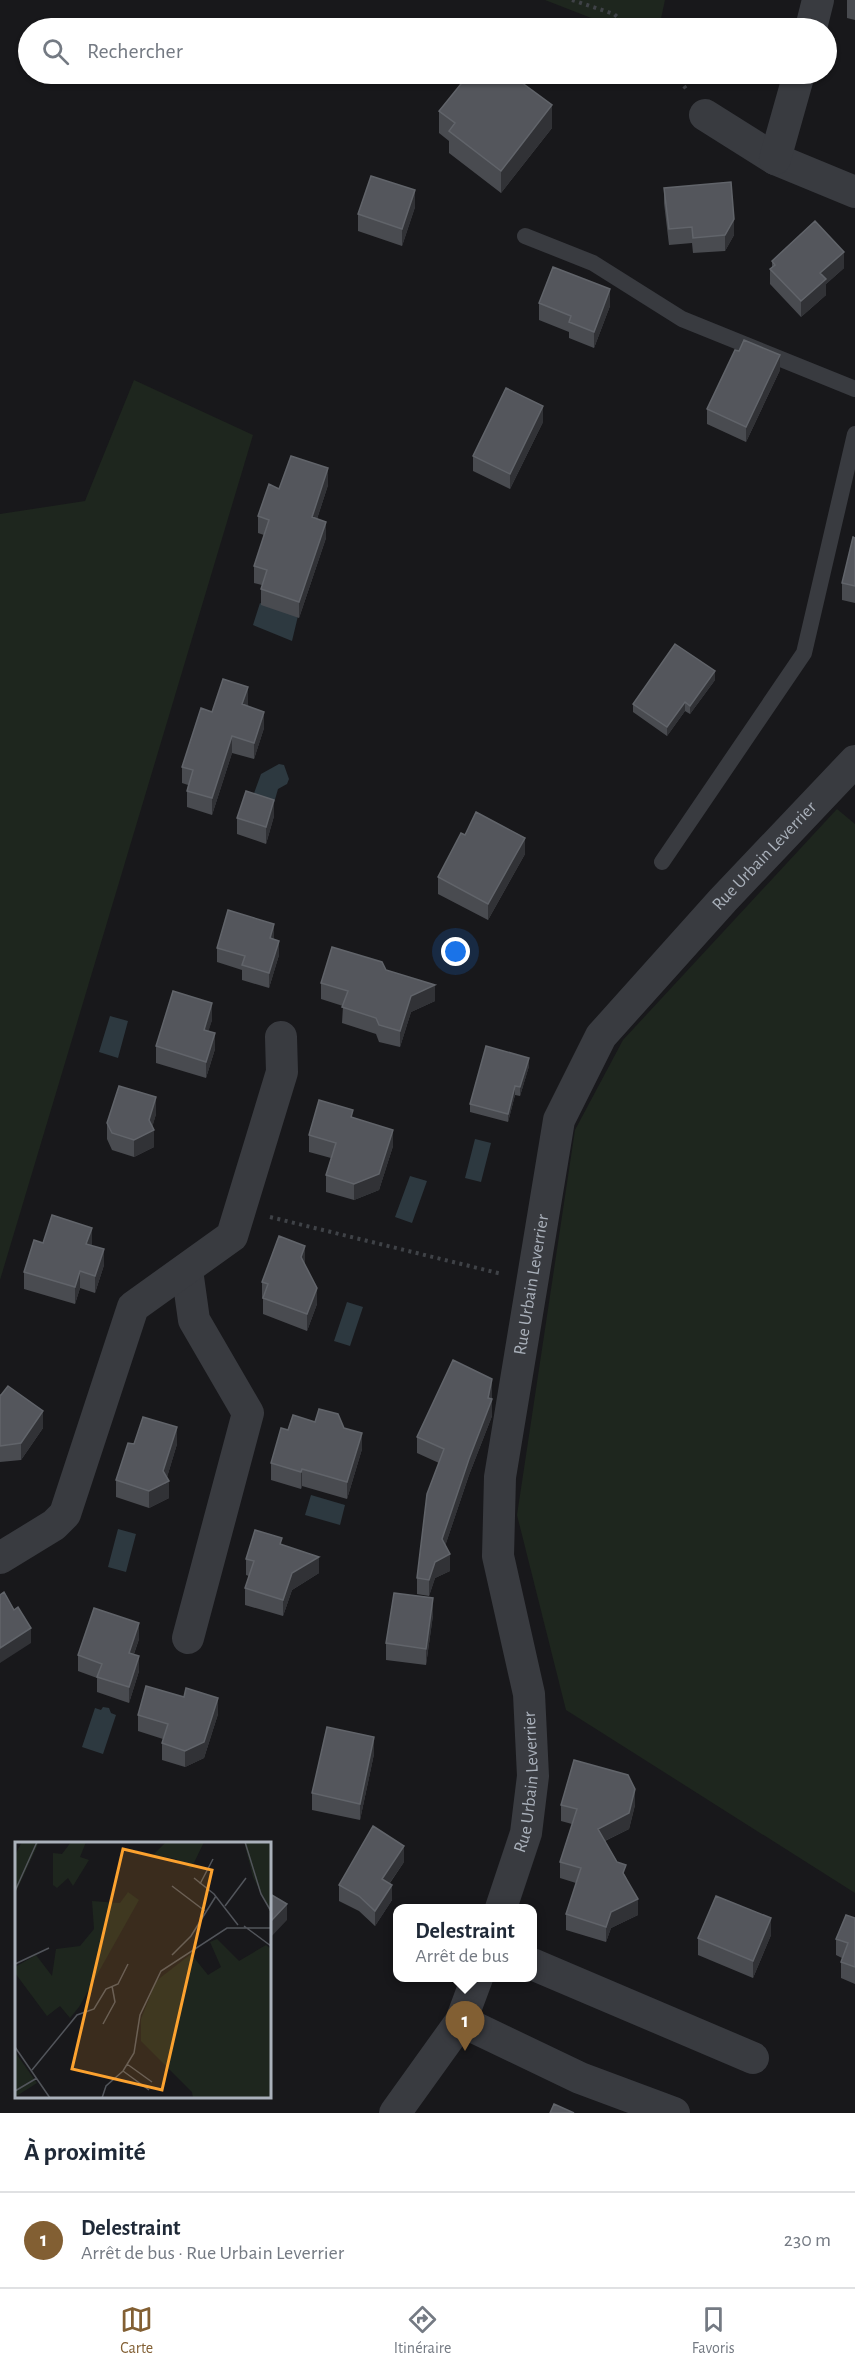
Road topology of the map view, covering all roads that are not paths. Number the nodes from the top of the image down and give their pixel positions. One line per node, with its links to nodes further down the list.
1 (818, 0): 2 (street)
2 (814, 18)
3 (796, 84): 5 (street)
4 (705, 115): 5 (street)
5 (775, 159): 6 (street)
6 (855, 192)
7 (525, 236): 8 (lane)
8 (855, 389)
9 (855, 434): 11 (lane)
10 (855, 761): 16 (street, Rue Urbain Leverrier)
11 (662, 862)
12 (281, 1037): 13 (street)
13 (187, 1270): 14 (street); 15 (street)
14 (0, 1558)
15 (188, 1638)
16 (502, 1904)
17 (537, 1966): 20 (street)
18 (475, 1982): 19 (street)
19 (461, 2021): 21 (street); 22 (street)
20 (753, 2058)
21 (395, 2113)
22 (674, 2113)

